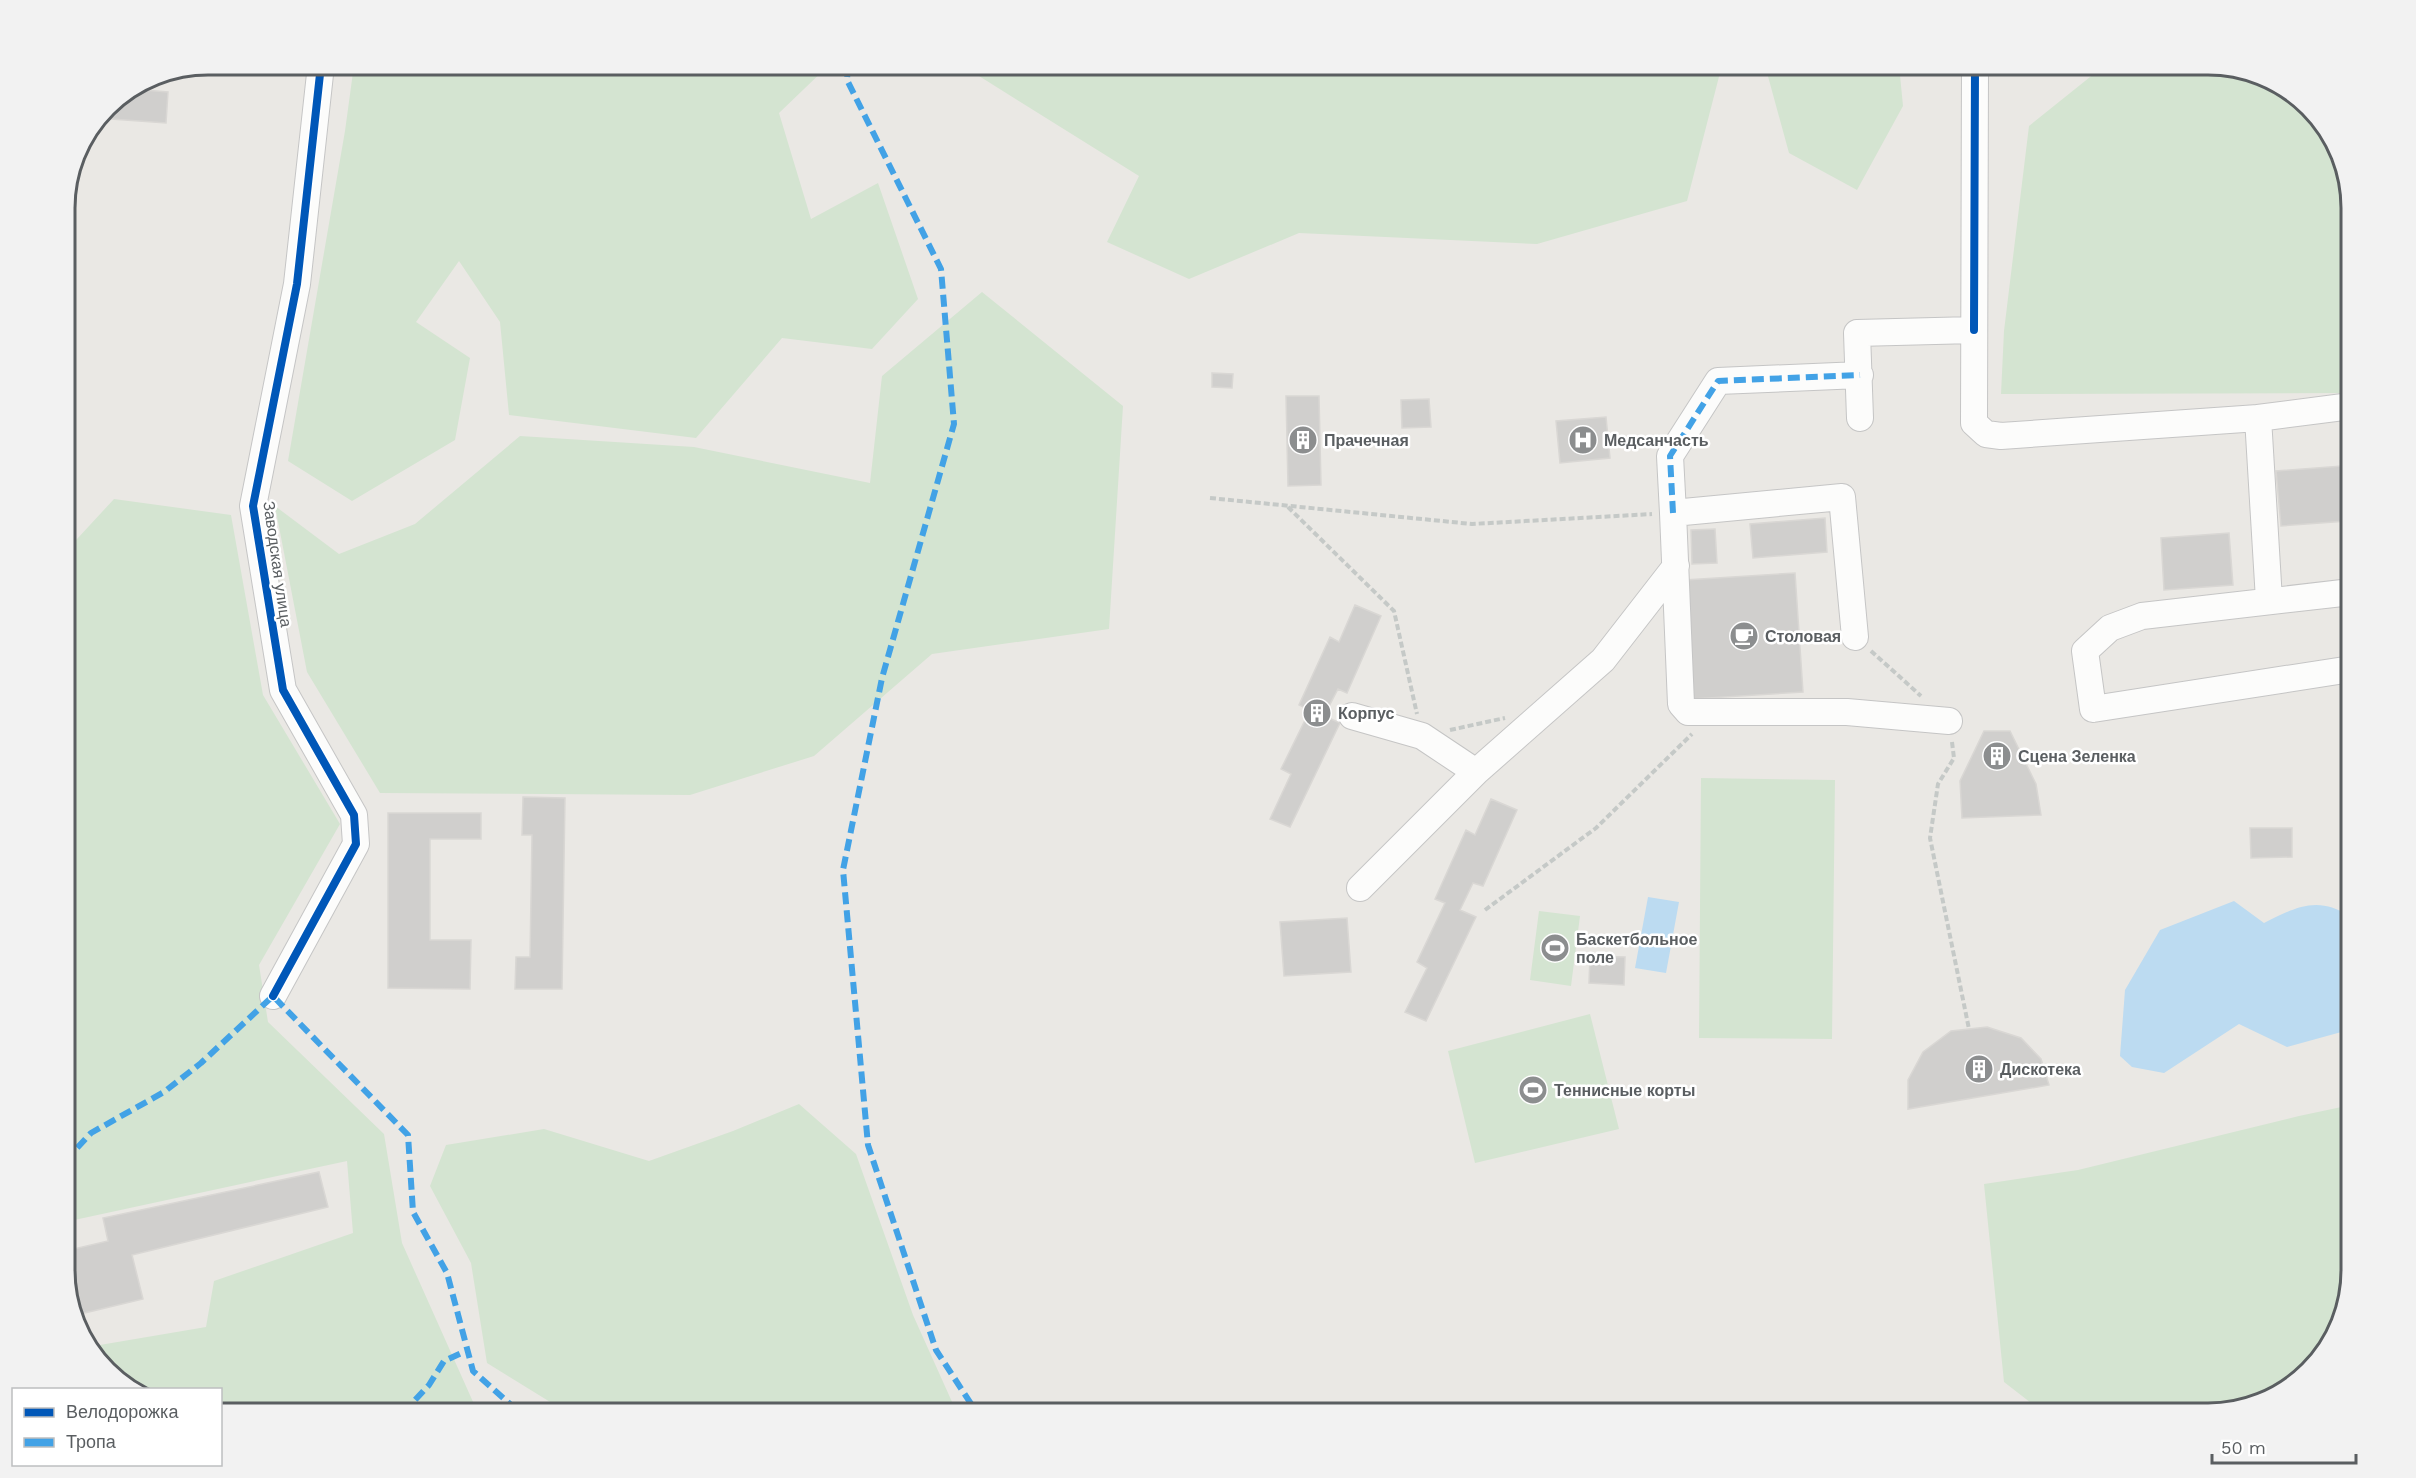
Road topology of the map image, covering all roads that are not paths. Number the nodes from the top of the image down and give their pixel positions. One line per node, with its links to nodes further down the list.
1 (320, 75): 18 (street, Заводская улица)
2 (1975, 75): 3 (street)
3 (1974, 330): 4 (street); 7 (street)
4 (1860, 375): 6 (street); 8 (street)
5 (2341, 407): 7 (street)
6 (1860, 417)
7 (2258, 418): 11 (street)
8 (1673, 513): 9 (street); 12 (street)
9 (1676, 566): 15 (street); 16 (street)
10 (2341, 592): 11 (street)
11 (2269, 600): 13 (street)
12 (1855, 637)
13 (2341, 671)
14 (1352, 716): 16 (street)
15 (1949, 721)
16 (1476, 772): 17 (street)
17 (1360, 888)
18 (273, 996)

